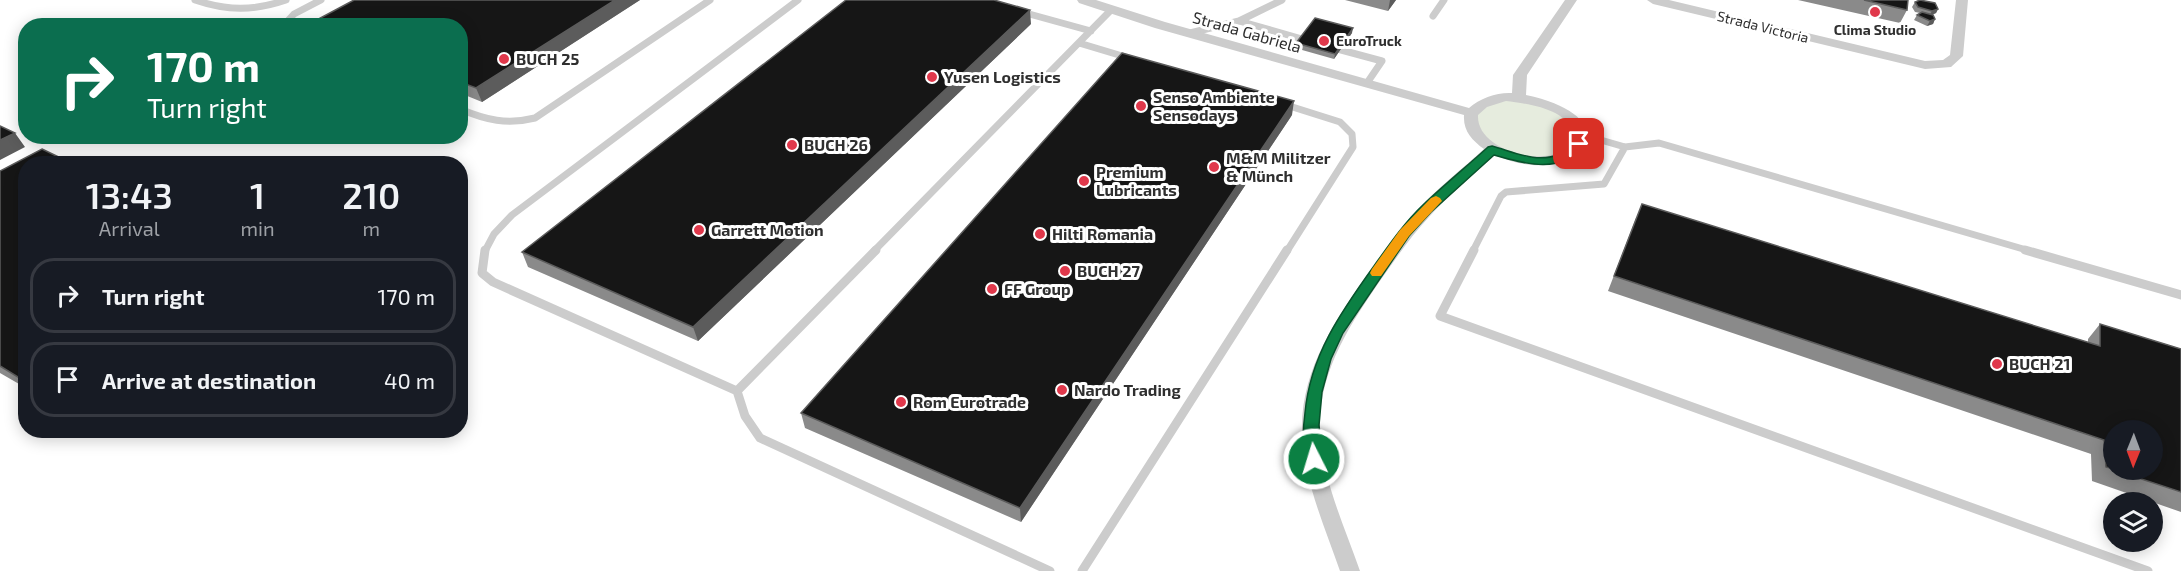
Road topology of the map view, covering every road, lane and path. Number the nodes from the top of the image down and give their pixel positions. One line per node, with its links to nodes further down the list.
1 (195, 0): 2 (lane)
2 (286, 0)
3 (321, 0): 15 (lane)
4 (710, 0): 26 (lane)
5 (798, 0): 32 (lane)
6 (1083, 0): 13 (street, Strada Gabriela)
7 (1282, 0): 16 (lane)
8 (1444, 0): 14 (lane)
9 (1571, 0): 24 (street)
10 (1653, 0): 11 (street, Strada Victoria)
11 (1962, 0)
12 (1014, 9): 17 (lane)
13 (1111, 10): 17 (lane); 18 (street, Strada Gabriela)
14 (1433, 16)
15 (290, 18)
16 (1239, 21): 18 (lane); 20 (lane)
17 (1091, 31): 19 (lane)
18 (1190, 33): 23 (street, Strada Gabriela)
19 (1079, 43): 22 (lane); 32 (lane)
20 (1316, 43)
21 (1327, 46): 23 (lane)
22 (1136, 60)
23 (1367, 83): 27 (street, Strada Gabriela)
24 (1519, 98): 27 (street); 28 (street)
25 (1272, 101): 34 (lane)
26 (468, 112)
27 (1472, 113): 30 (street)
28 (1580, 134): 29 (lane); 30 (street)
29 (1625, 147): 31 (lane); 36 (lane)
30 (1492, 150): 35 (street)
31 (2181, 295)
32 (737, 391): 33 (lane)
33 (1050, 571)
34 (1082, 571)
35 (1350, 571)
36 (2148, 571)

